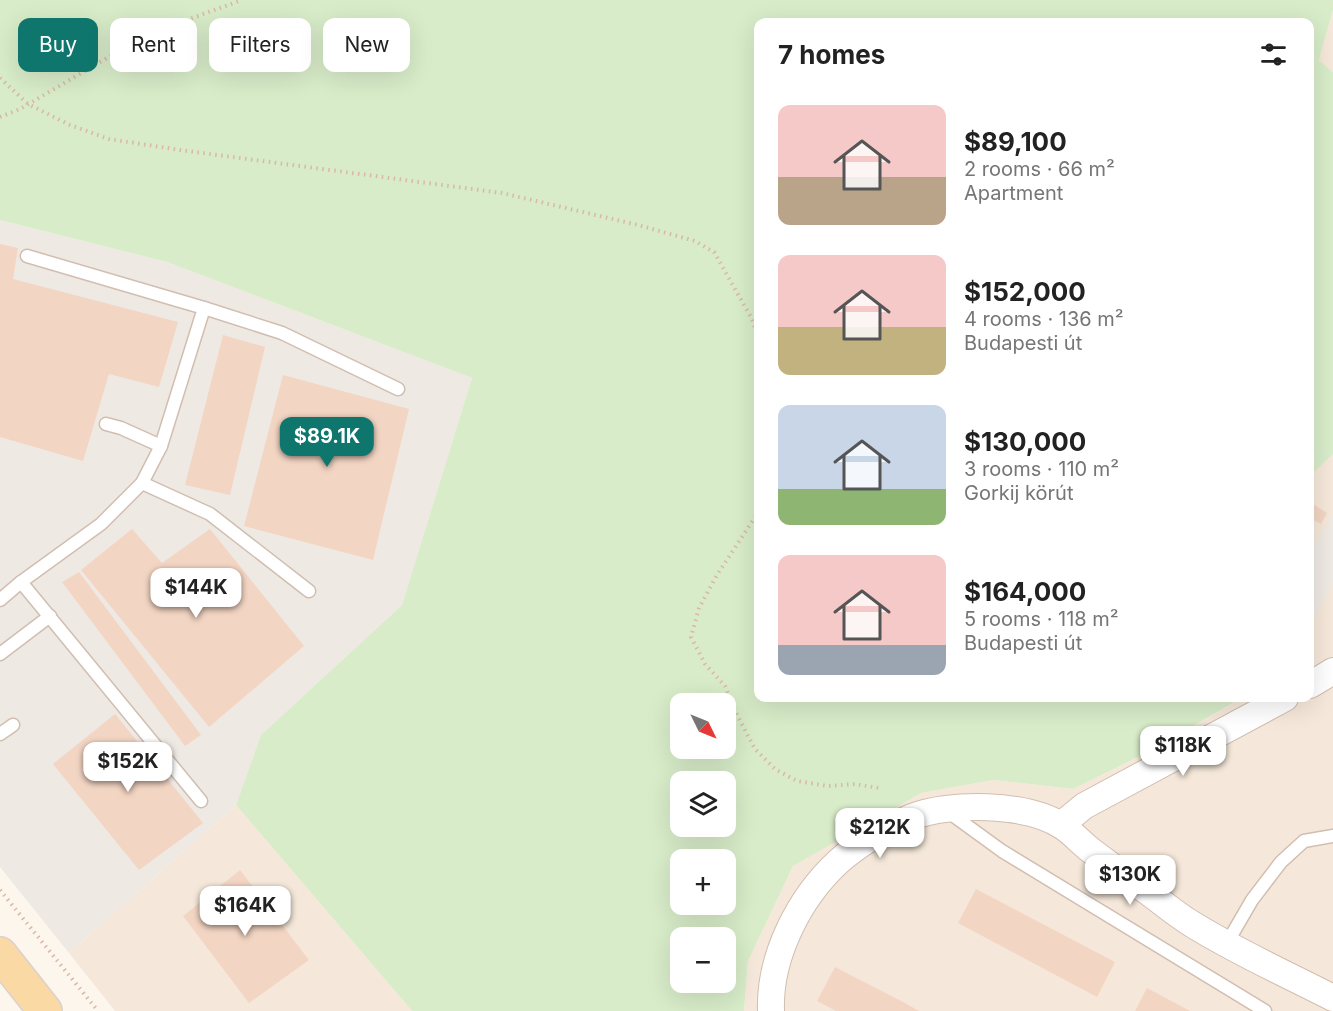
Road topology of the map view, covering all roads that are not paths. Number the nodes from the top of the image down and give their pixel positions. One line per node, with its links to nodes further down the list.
1 (27, 255): 2 (lane)
2 (204, 308): 3 (lane); 5 (lane)
3 (398, 390)
4 (106, 424): 5 (lane)
5 (161, 446): 6 (lane)
6 (142, 483): 7 (lane); 8 (lane)
7 (21, 582): 9 (lane); 10 (lane)
8 (309, 591)
9 (0, 600)
10 (50, 616): 11 (lane); 17 (lane)
11 (0, 654)
12 (1333, 671): 13 (street)
13 (1314, 683)
14 (1278, 702): 19 (street)
15 (13, 724): 16 (lane)
16 (0, 735)
17 (201, 801)
18 (943, 808): 19 (street); 25 (street); 26 (lane)
19 (1061, 825): 21 (street)
20 (1333, 836): 21 (lane)
21 (1227, 944): 23 (street)
22 (0, 954): 24 (main road)
23 (1333, 998)
24 (45, 1011)
25 (771, 1011)
26 (1265, 1011)

